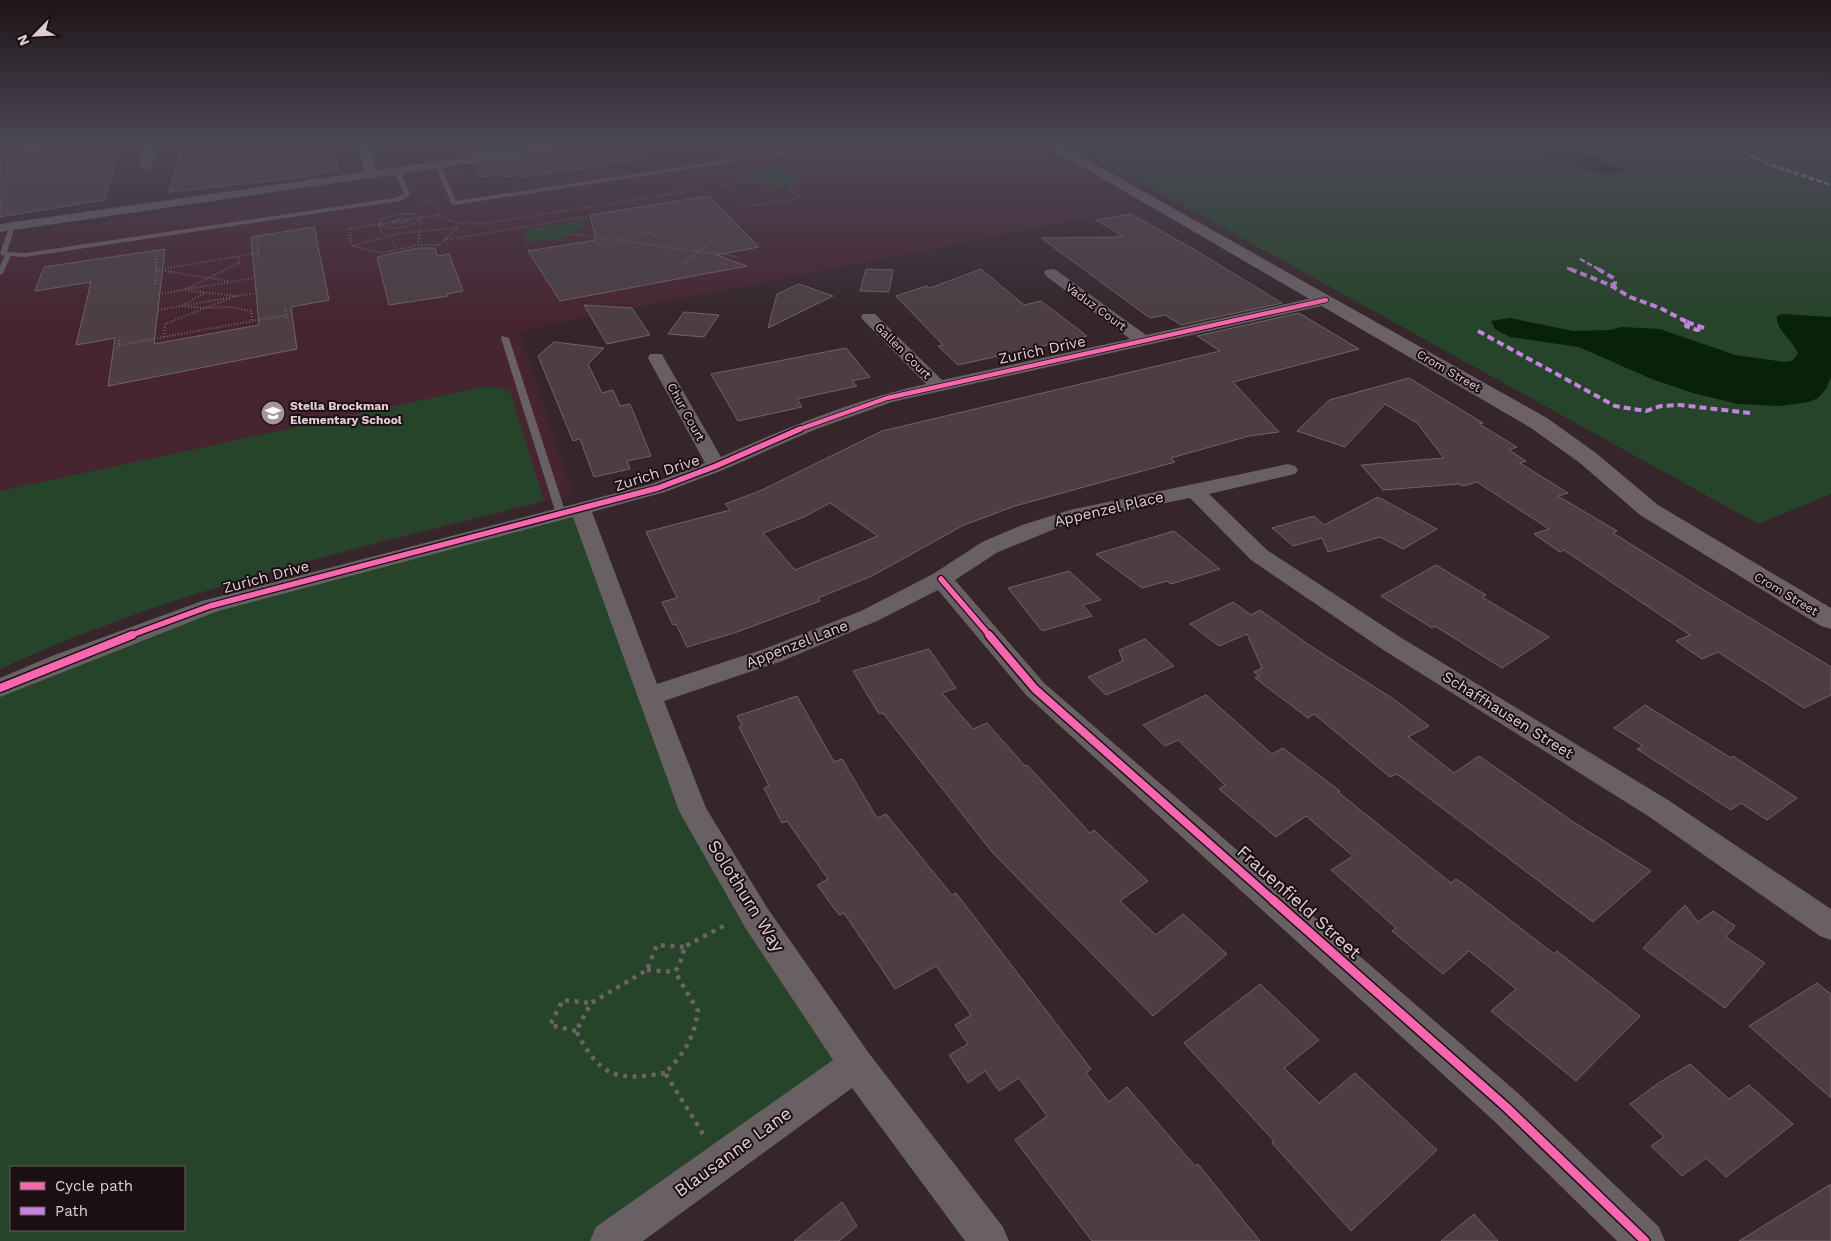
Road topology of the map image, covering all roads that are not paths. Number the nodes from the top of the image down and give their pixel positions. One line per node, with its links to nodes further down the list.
1 (175, 203): 4 (street)
2 (377, 203): 5 (lane)
3 (1151, 203): 8 (street, Crom Street)
4 (6, 227): 5 (lane)
5 (9, 254): 6 (lane)
6 (0, 273)
7 (1051, 273): 11 (street, Vaduz Court)
8 (1326, 300): 11 (street, Zurich Drive); 19 (street, Crom Street)
9 (869, 317): 13 (street, Gallen Court)
10 (505, 338): 17 (lane)
11 (1142, 340): 13 (street, Zurich Drive)
12 (656, 358): 14 (street, Chur Court)
13 (937, 385): 14 (street, Zurich Drive)
14 (716, 466): 17 (street, Zurich Drive)
15 (1288, 470): 16 (street, Appenzel Place)
16 (1195, 491): 18 (street, Appenzel Place); 22 (street, Schaffhausen Street)
17 (571, 512): 20 (street, Zurich Drive); 21 (street, Solothurn Way)
18 (941, 579): 21 (street, Appenzel Lane); 26 (street, Frauenfield Street)
19 (1831, 620)
20 (0, 688)
21 (649, 696): 23 (street, Solothurn Way)
22 (1831, 926)
23 (856, 1064): 24 (street, Blausanne Lane); 25 (street, Solothurn Way)
24 (610, 1241)
25 (989, 1241)
26 (1644, 1241)

